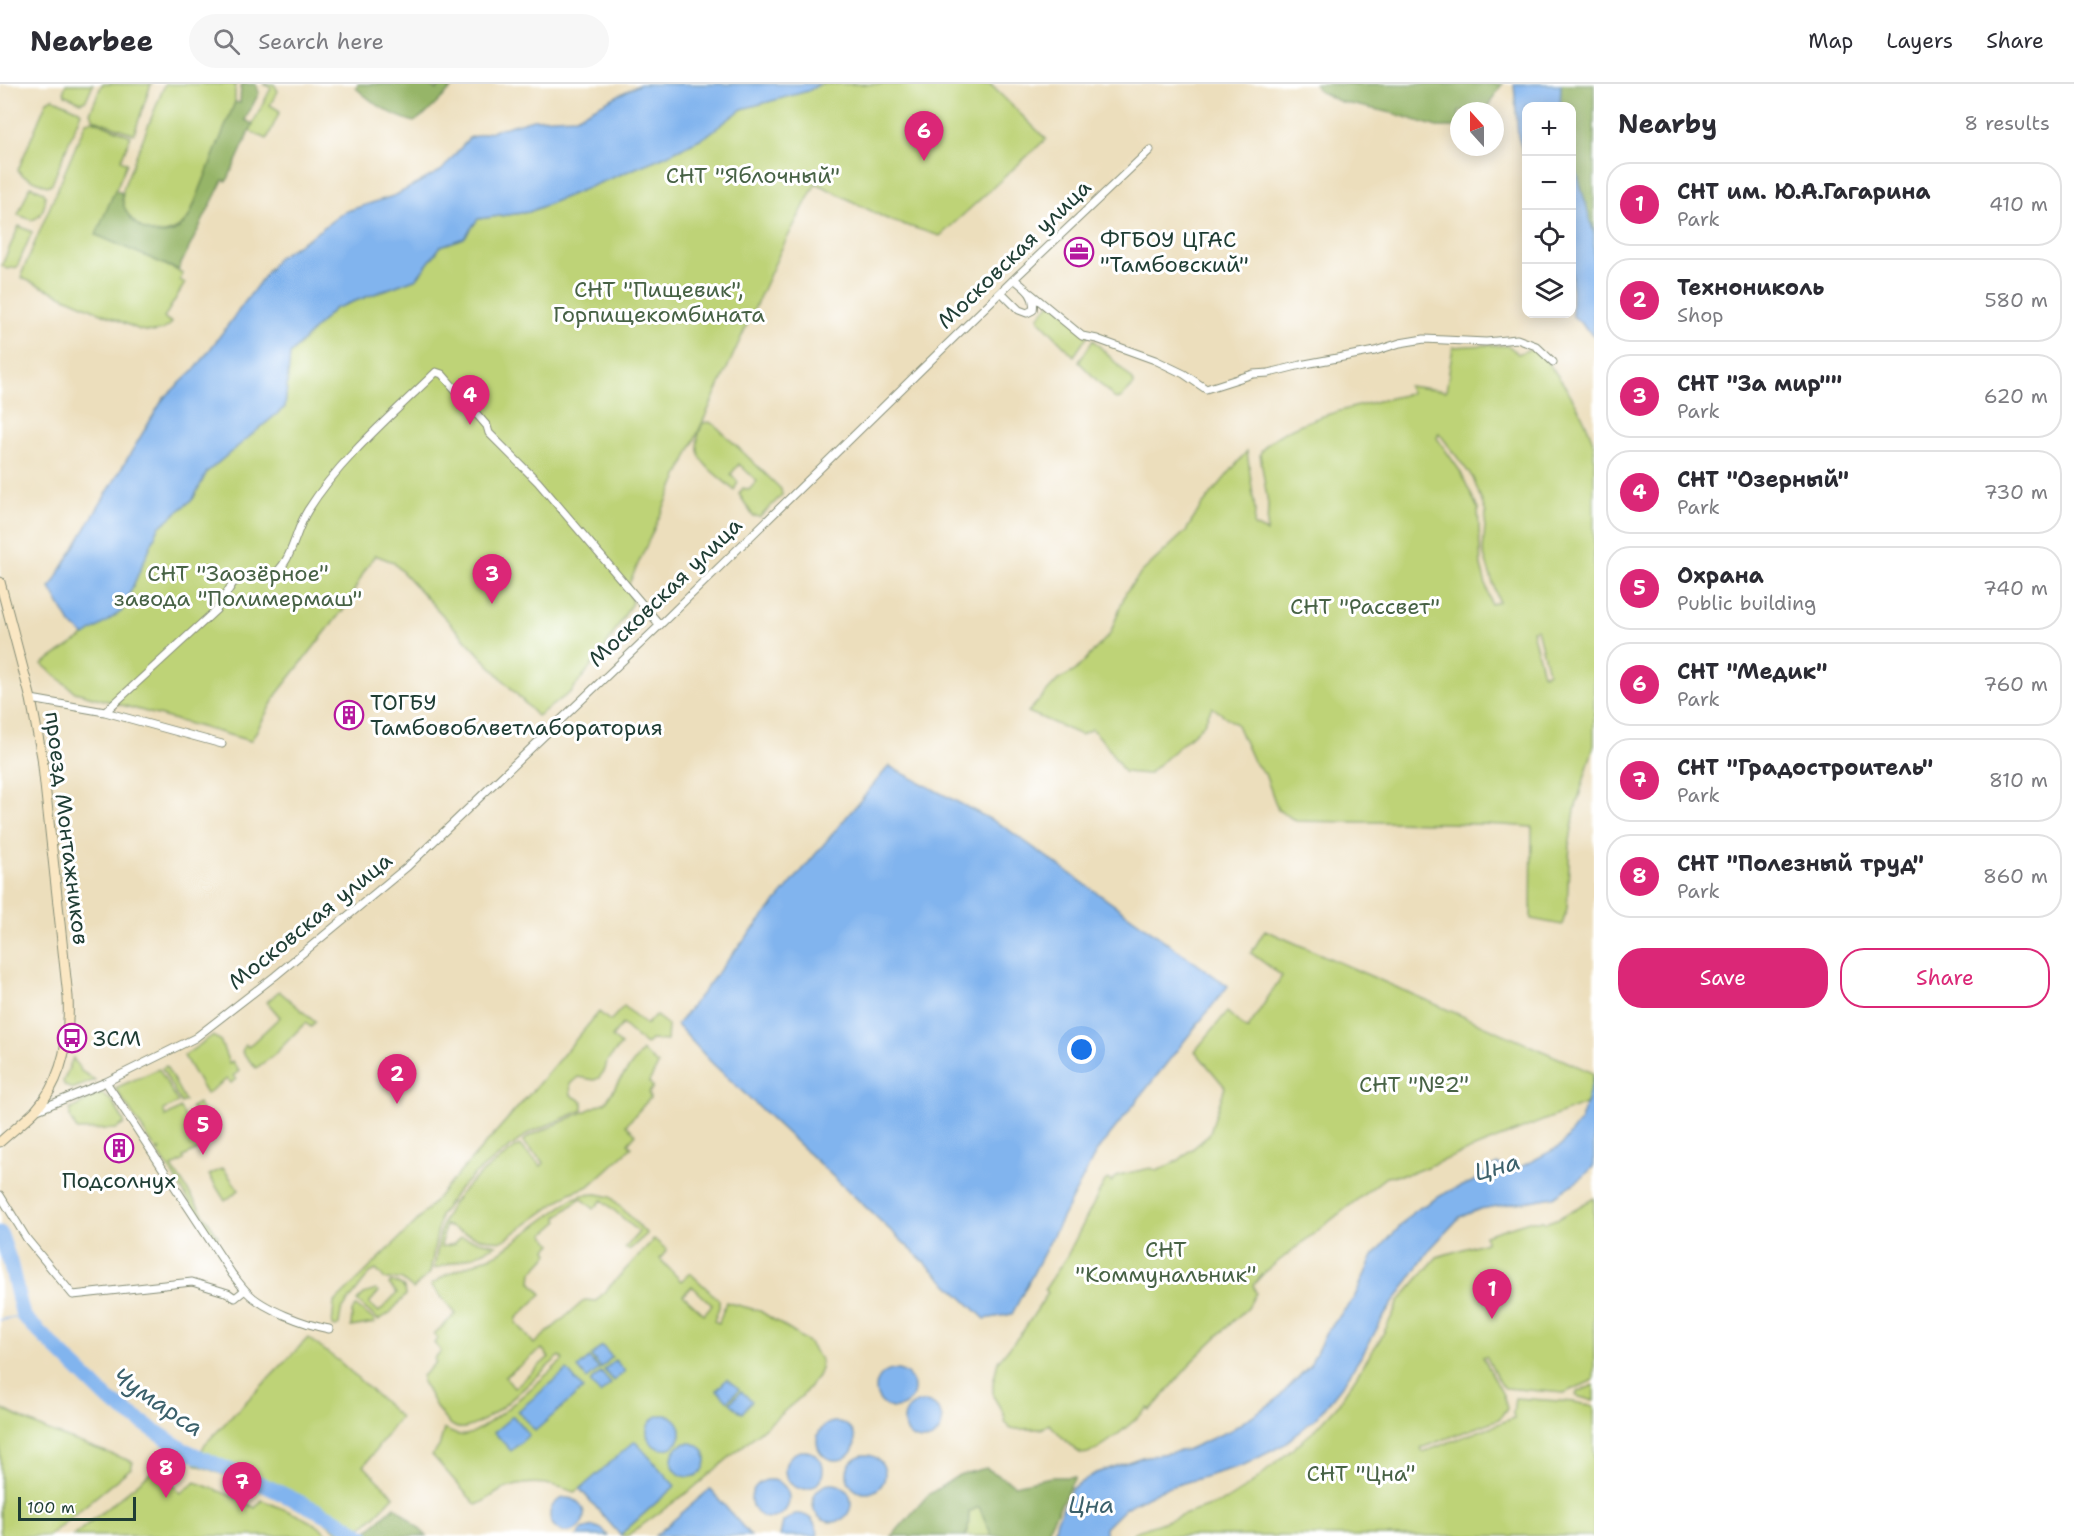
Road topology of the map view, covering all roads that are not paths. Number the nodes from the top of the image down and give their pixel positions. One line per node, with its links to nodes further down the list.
1 (1150, 150): 2 (street, Московская улица)
2 (1014, 279): 3 (street, Московская улица); 4 (street)
3 (1001, 292): 4 (street); 7 (street, Московская улица)
4 (1030, 293): 5 (street)
5 (1553, 362)
6 (0, 582): 8 (main road, проезд Монтажников)
7 (660, 625): 9 (street); 11 (street, Московская улица)
8 (31, 699): 9 (street); 12 (main road, проезд Монтажников)
9 (105, 712): 10 (street)
10 (222, 744)
11 (106, 1082): 12 (street, Московская улица); 15 (street)
12 (35, 1111): 13 (main road, Московская улица)
13 (0, 1142)
14 (0, 1195): 15 (street)
15 (245, 1290): 16 (street)
16 (329, 1329)

